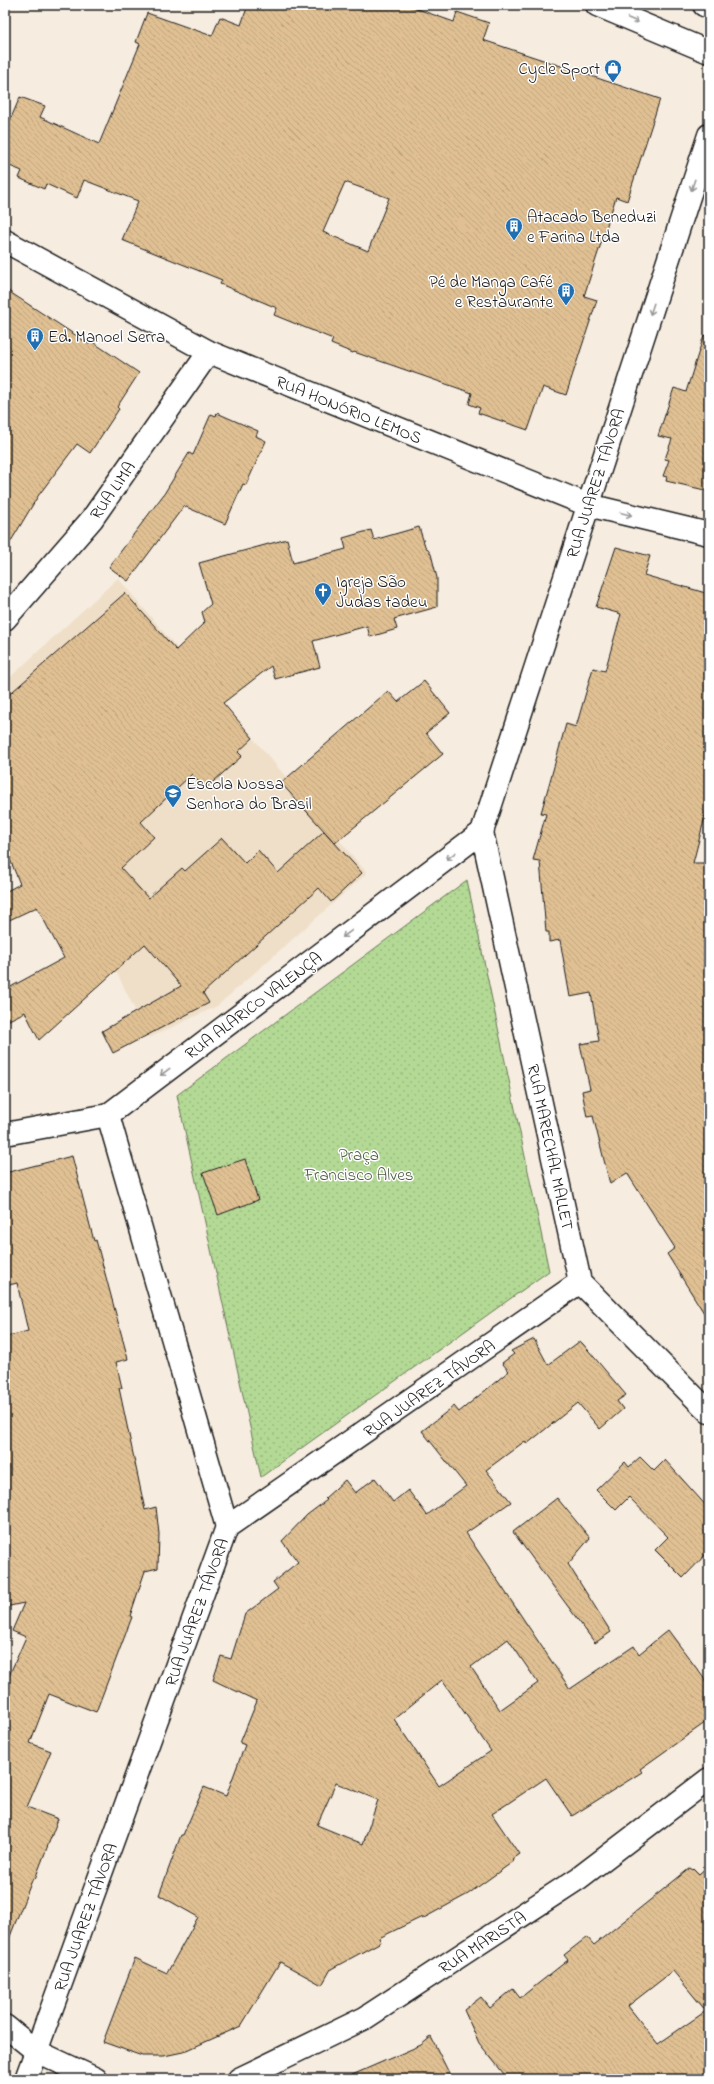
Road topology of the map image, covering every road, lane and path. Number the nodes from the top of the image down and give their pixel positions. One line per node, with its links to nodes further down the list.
1 (597, 5): 4 (street, one-way to 4)
2 (704, 5): 3 (street)
3 (709, 7)
4 (709, 52)
5 (709, 135): 8 (street, RUA JUAREZ TÁVORA, one-way to 8)
6 (5, 241): 7 (street, RUA HONÓRIO LEMOS)
7 (209, 352): 8 (street, RUA HONÓRIO LEMOS); 10 (street, RUA LIMA)
8 (588, 505): 9 (street, RUA HONÓRIO LEMOS, one-way to 9); 11 (street, RUA JUAREZ TÁVORA)
9 (709, 534)
10 (5, 619)
11 (482, 832): 12 (street, RUA ALARICO VALENÇA, one-way to 12); 14 (street, RUA MARECHAL MALLET)
12 (108, 1115): 13 (street, RUA ALARICO VALENÇA); 16 (street)
13 (5, 1134)
14 (580, 1282): 15 (street); 16 (street, RUA JUAREZ TÁVORA)
15 (709, 1412)
16 (227, 1527): 19 (street, RUA JUAREZ TÁVORA)
17 (709, 1779): 22 (street, RUA MARISTA)
18 (5, 2026): 19 (street)
19 (36, 2050): 20 (street, RUA JUAREZ TÁVORA); 21 (street)
20 (26, 2079)
21 (96, 2079)
22 (239, 2079)

